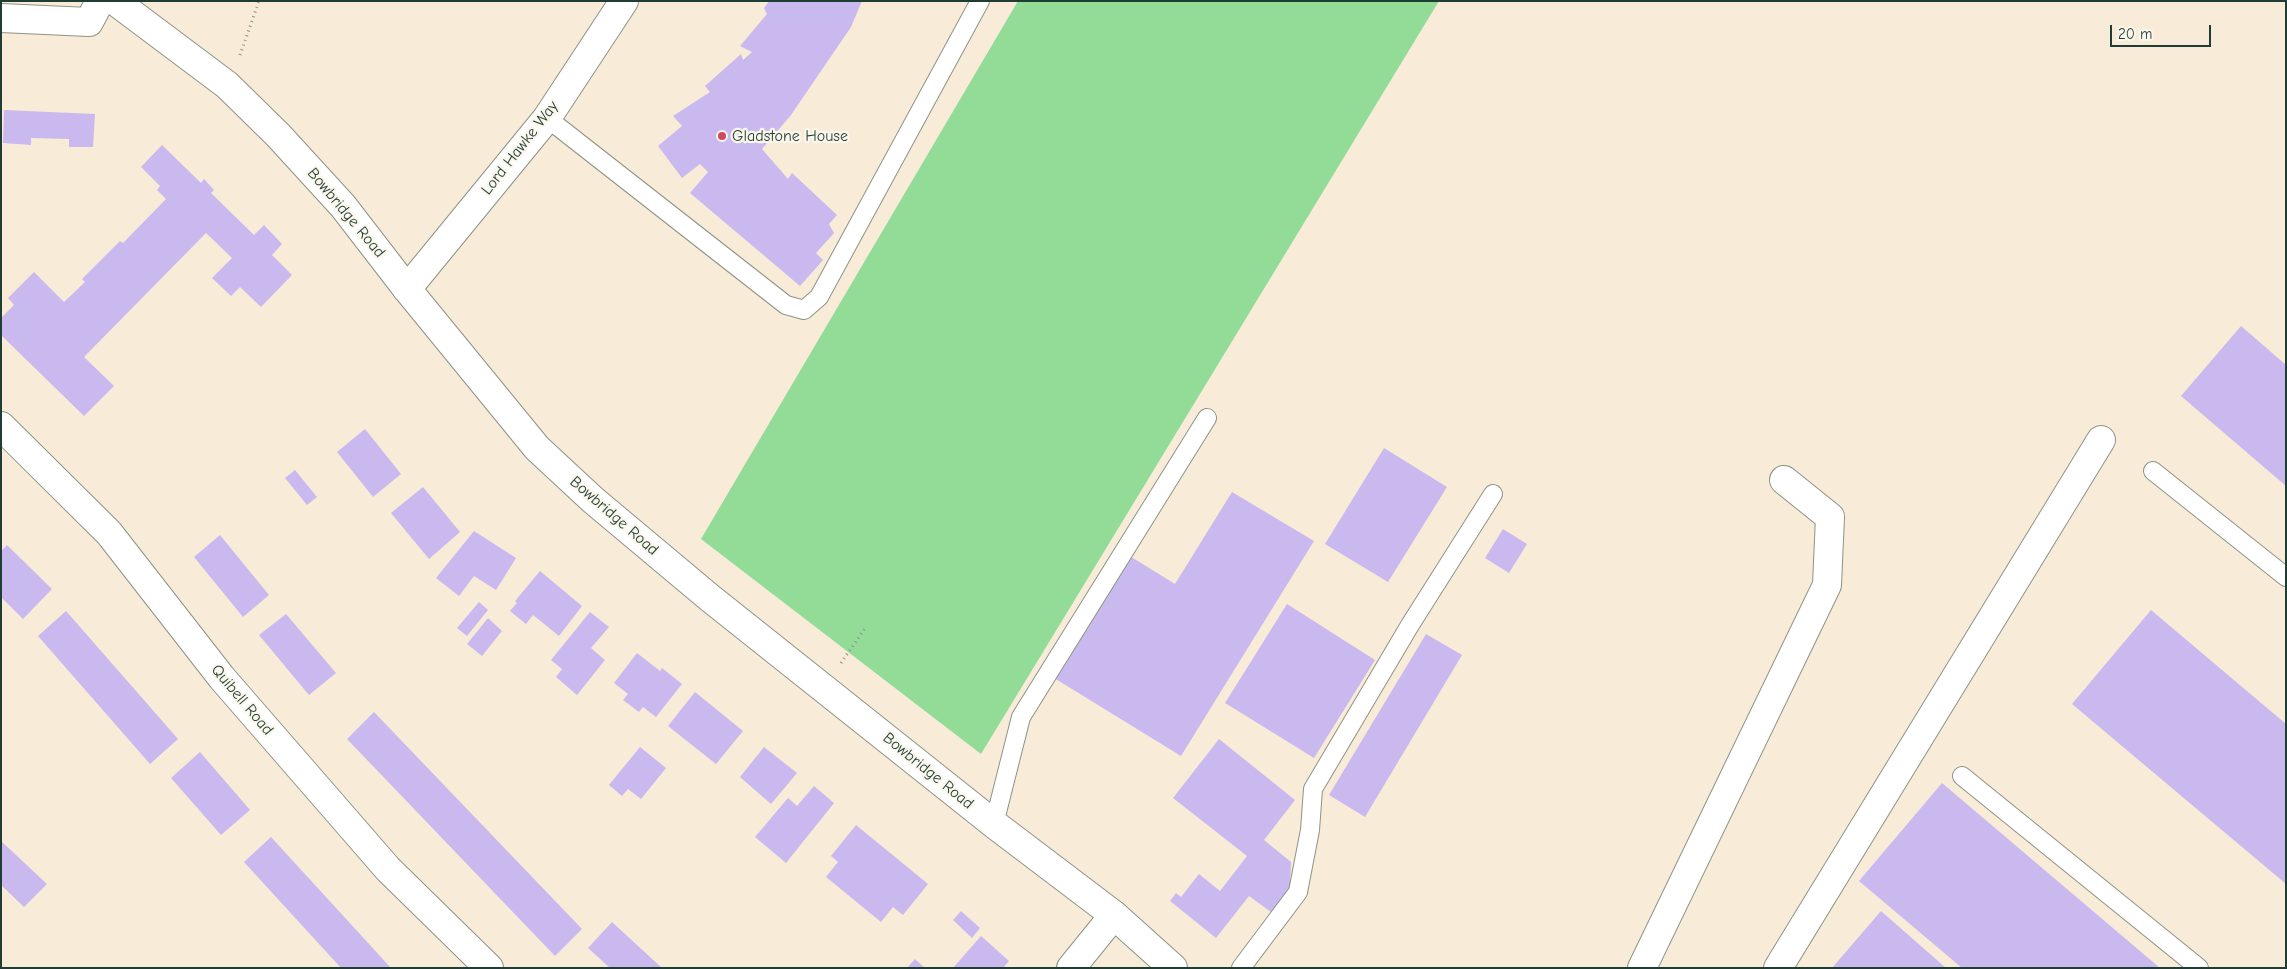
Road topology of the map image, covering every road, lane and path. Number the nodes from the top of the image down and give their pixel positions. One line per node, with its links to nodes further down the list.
1 (115, 1): 9 (street, Bowbridge Road)
2 (259, 1): 7 (path)
3 (624, 1): 8 (street, Lord Hawke Way)
4 (980, 1): 8 (lane)
5 (94, 11): 6 (street)
6 (1, 18)
7 (238, 58)
8 (547, 118): 9 (street, Lord Hawke Way)
9 (407, 289): 18 (street, Bowbridge Road)
10 (1208, 418): 20 (lane)
11 (1, 426): 22 (street, Quibell Road)
12 (2101, 440): 27 (street)
13 (2153, 472): 16 (lane)
14 (1784, 480): 26 (street)
15 (1493, 494): 25 (lane)
16 (2286, 577)
17 (866, 627): 18 (path)
18 (824, 688): 20 (street, Bowbridge Road)
19 (1962, 776): 28 (lane)
20 (994, 824): 21 (street, Bowbridge Road)
21 (1114, 915): 23 (street); 24 (street, Bowbridge Road)
22 (489, 968)
23 (1071, 968)
24 (1173, 968)
25 (1241, 968)
26 (1642, 968)
27 (1778, 968)
28 (2199, 968)

